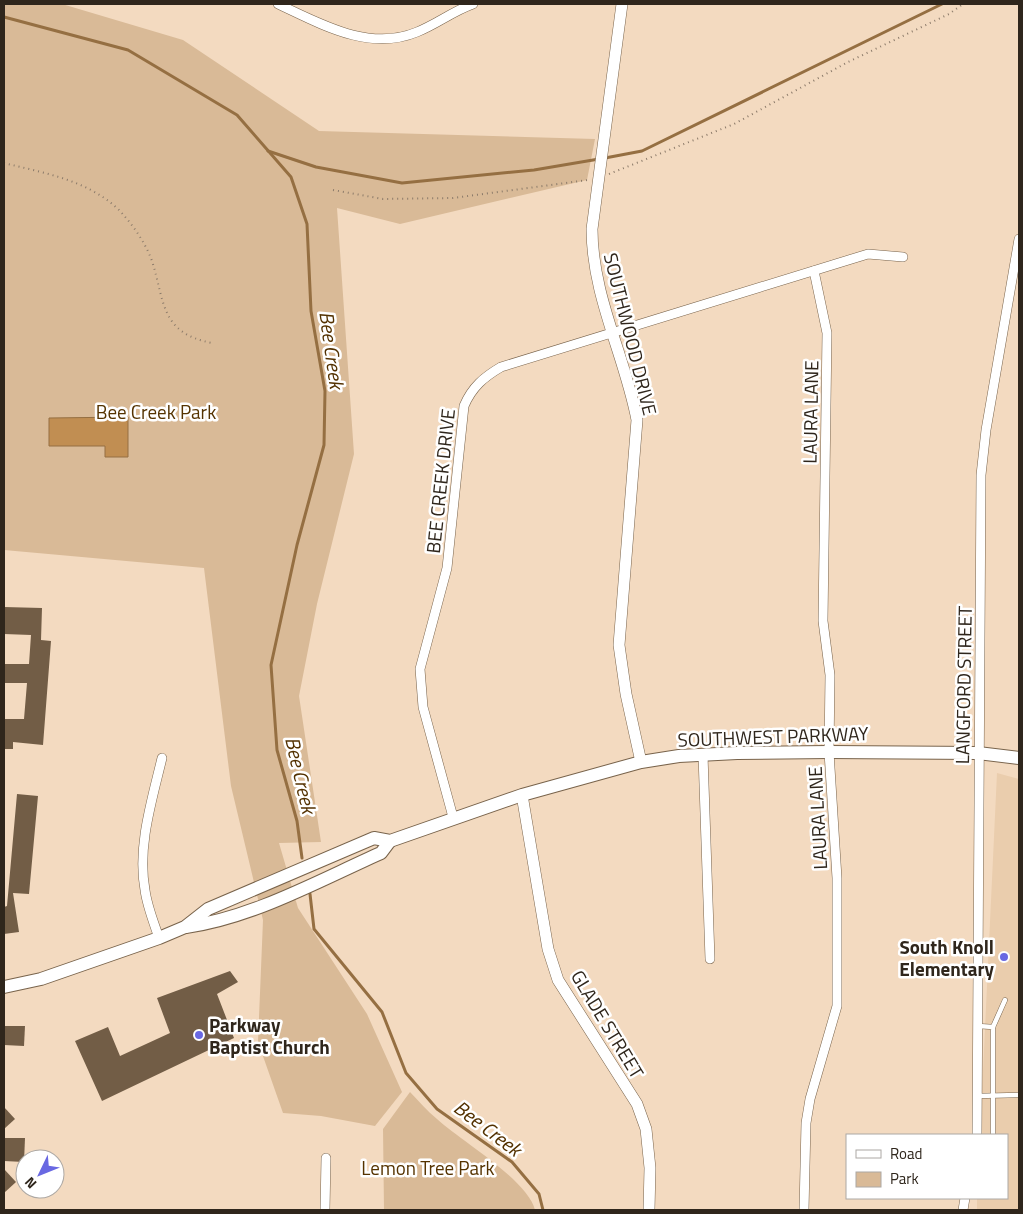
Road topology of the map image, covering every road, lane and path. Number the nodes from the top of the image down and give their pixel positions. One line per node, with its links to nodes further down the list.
1 (278, 4): 4 (street)
2 (622, 4): 6 (street, SOUTHWOOD DRIVE)
3 (963, 4): 6 (path)
4 (468, 5)
5 (4, 163): 14 (path)
6 (599, 178): 13 (street, SOUTHWOOD DRIVE)
7 (587, 180): 8 (path)
8 (333, 190)
9 (1019, 239): 12 (street, LANGFORD STREET)
10 (903, 257): 11 (street, BEE CREEK DRIVE)
11 (814, 271): 13 (street, BEE CREEK DRIVE); 15 (street, LAURA LANE)
12 (1015, 289): 16 (street, LANGFORD STREET)
13 (611, 332): 20 (street, SOUTHWOOD DRIVE); 22 (street, BEE CREEK DRIVE)
14 (212, 342)
15 (829, 752): 16 (main road, SOUTHWEST PARKWAY); 17 (main road, SOUTHWEST PARKWAY); 37 (street, LAURA LANE)
16 (978, 753): 19 (main road, SOUTHWEST PARKWAY); 27 (street, LANGFORD STREET)
17 (704, 755): 20 (main road, SOUTHWEST PARKWAY); 24 (street)
18 (162, 758): 23 (street)
19 (1019, 758)
20 (641, 762): 21 (main road, SOUTHWEST PARKWAY)
21 (522, 795): 22 (main road, SOUTHWEST PARKWAY); 36 (street, GLADE STREET)
22 (453, 817): 23 (main road, SOUTHWEST PARKWAY)
23 (159, 938): 25 (main road, SOUTHWEST PARKWAY)
24 (710, 959)
25 (4, 987)
26 (1005, 1000): 28 (lane)
27 (977, 1026): 28 (lane); 31 (street, LANGFORD STREET)
28 (993, 1027): 29 (lane)
29 (993, 1095): 30 (lane); 31 (lane); 33 (lane)
30 (1019, 1095)
31 (977, 1096): 32 (street, LANGFORD STREET)
32 (977, 1134)
33 (993, 1134)
34 (326, 1158): 35 (street)
35 (325, 1210)
36 (650, 1210)
37 (804, 1210)

